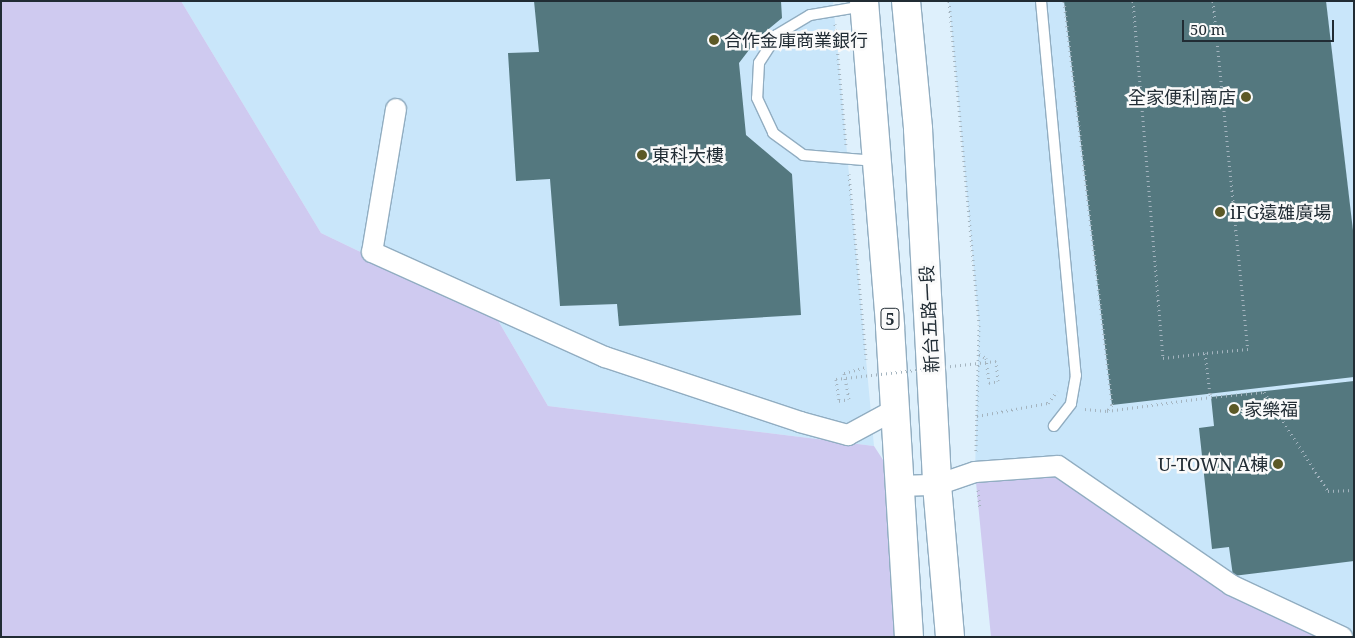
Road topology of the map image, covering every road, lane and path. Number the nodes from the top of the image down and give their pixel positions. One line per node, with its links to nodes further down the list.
1 (906, 1): 19 (main road, 新台五路一段)
2 (949, 1): 12 (path)
3 (1041, 1): 17 (lane)
4 (1064, 1): 20 (path)
5 (1132, 1): 13 (path)
6 (1213, 1): 13 (path)
7 (865, 3): 8 (lane); 11 (main road, 5)
8 (834, 13): 10 (path); 10 (lane)
9 (396, 109): 18 (street)
10 (848, 159): 11 (lane); 14 (path)
11 (876, 161): 18 (main road, 5)
12 (979, 353): 14 (path, bridge); 21 (path)
13 (1205, 353): 16 (path)
14 (867, 367): 15 (path)
15 (868, 384)
16 (1211, 398): 20 (path); 26 (path)
17 (1071, 404): 20 (path); 21 (path); 22 (lane)
18 (896, 409): 19 (main road); 25 (main road, 5)
19 (934, 410): 24 (main road, 新台五路一段)
20 (1107, 411)
21 (977, 416): 23 (path)
22 (1054, 426)
23 (976, 472): 24 (street); 27 (path); 30 (street)
24 (936, 485): 25 (street); 29 (main road, 新台五路一段)
25 (900, 486): 28 (main road, 5)
26 (1354, 490)
27 (980, 509)
28 (909, 637)
29 (950, 637)
30 (1342, 637)

